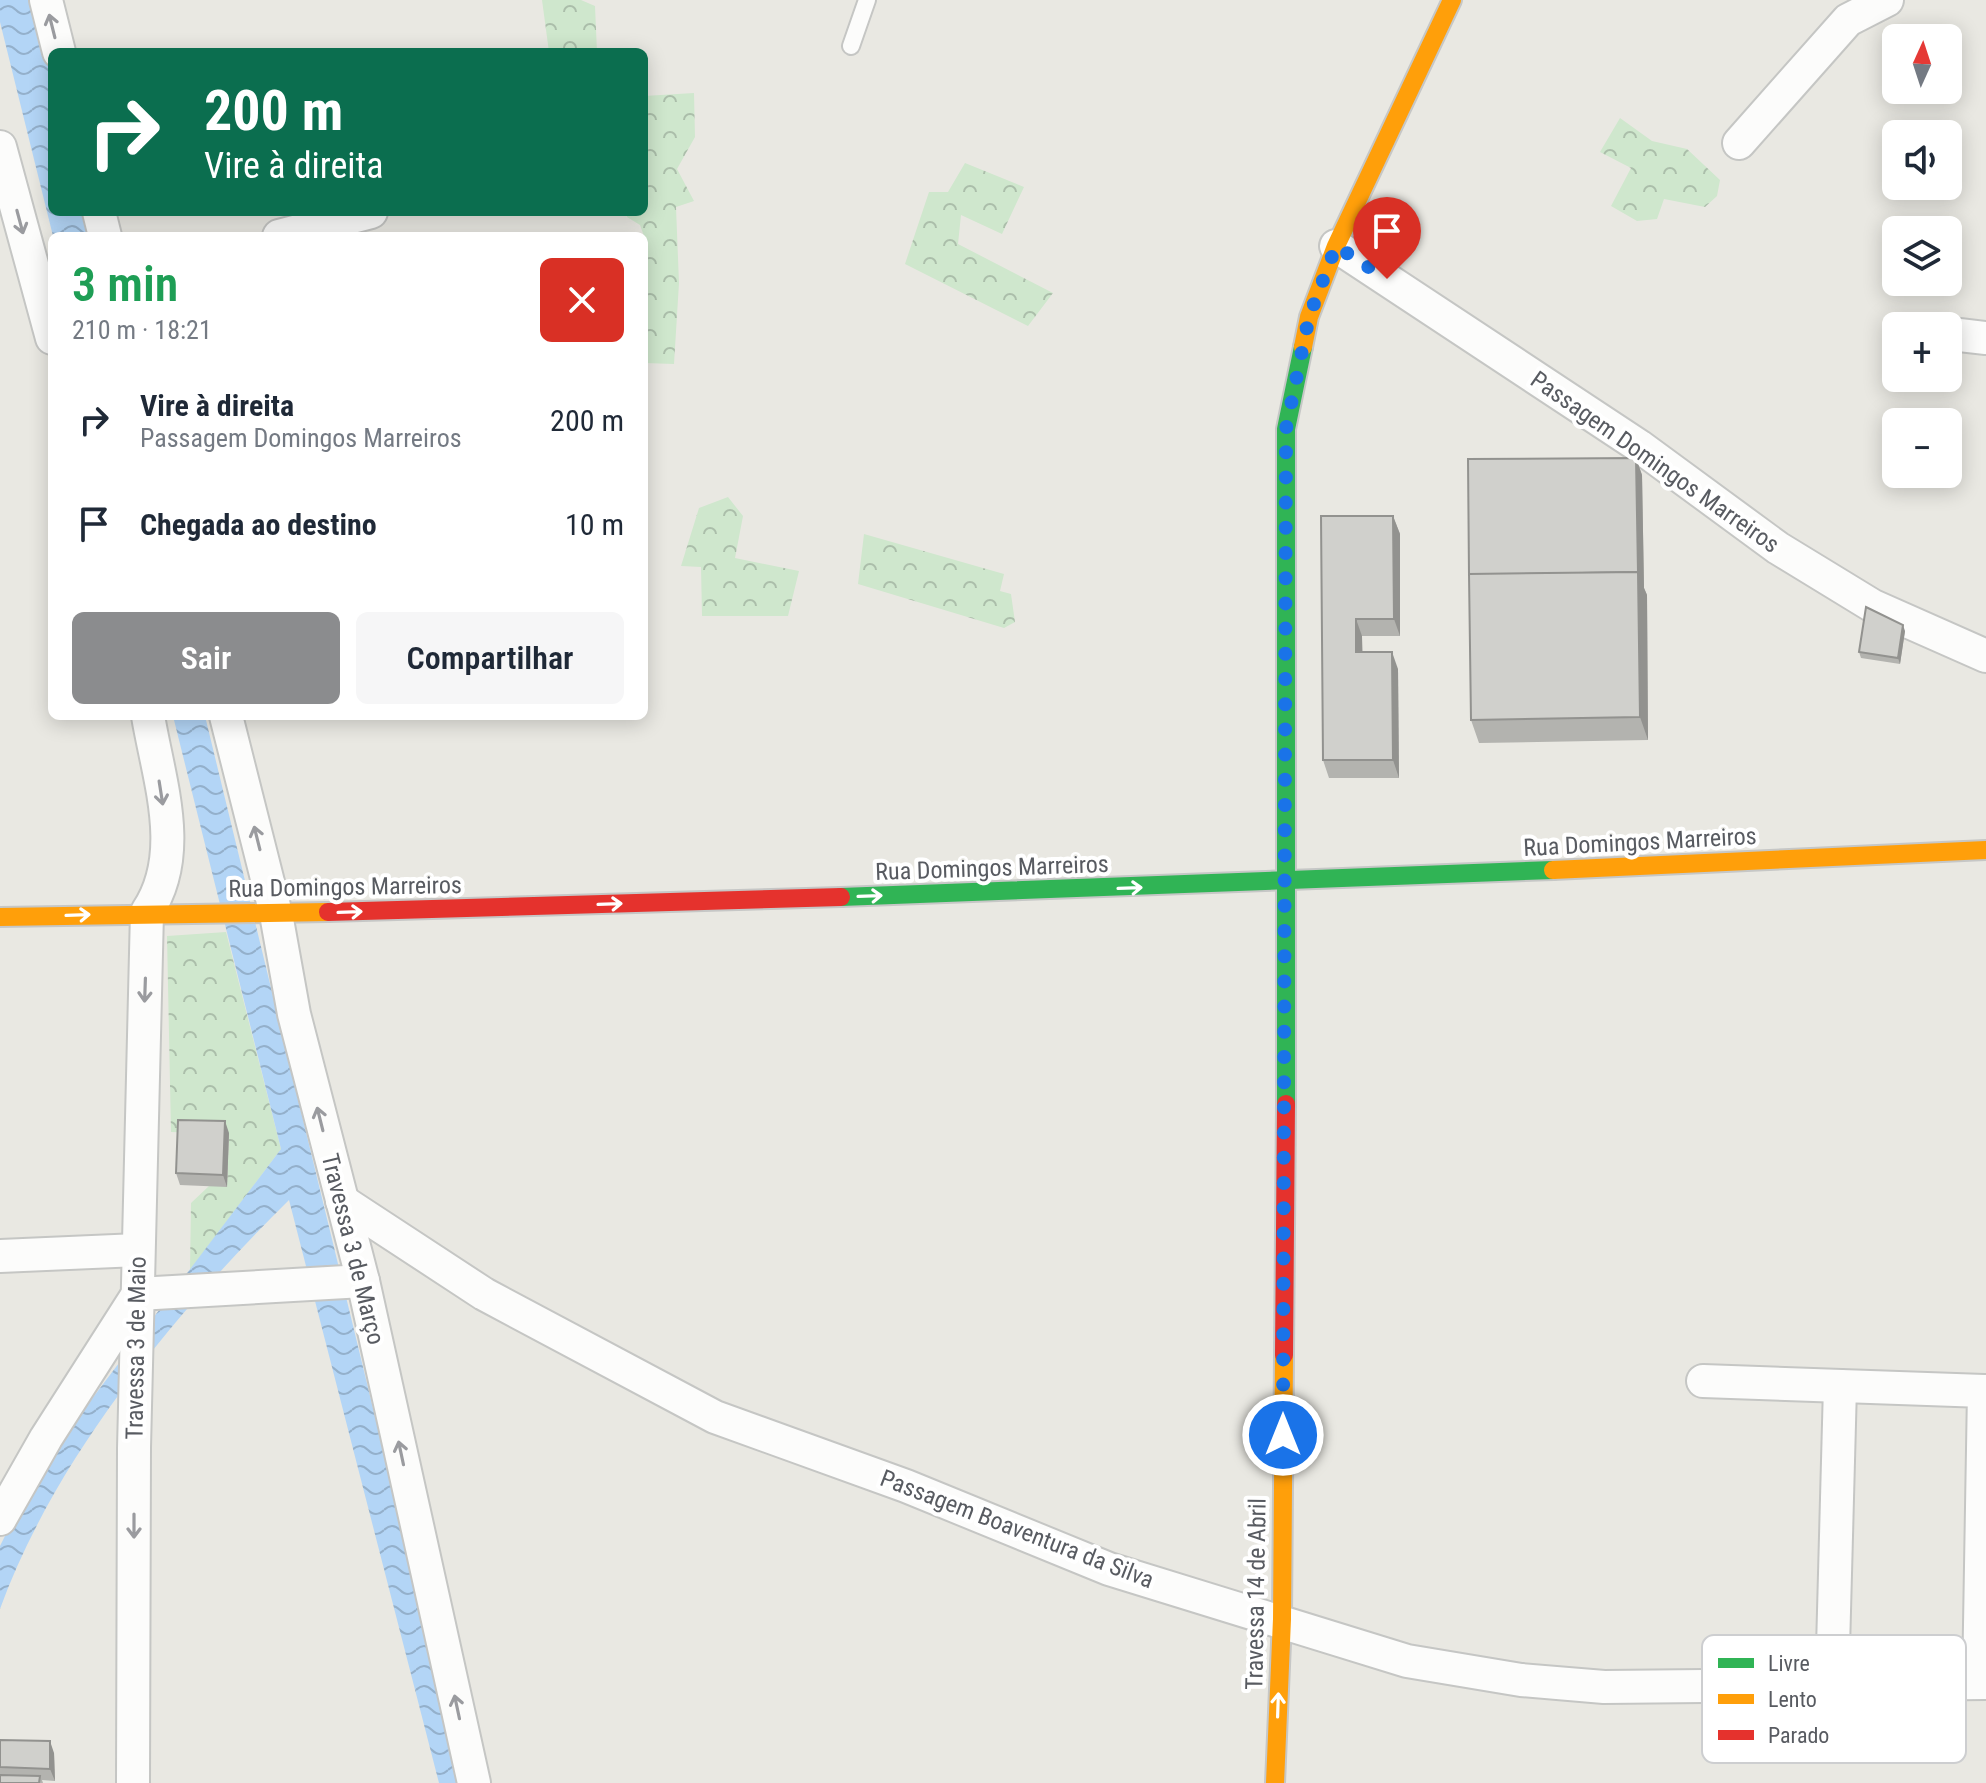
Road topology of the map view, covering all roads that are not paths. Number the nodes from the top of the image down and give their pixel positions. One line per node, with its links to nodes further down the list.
1 (46, 0): 6 (street, one-way to 1)
2 (867, 0): 5 (lane)
3 (1452, 0): 11 (street, Travessa 14 de Abril)
4 (1887, 0): 7 (street)
5 (851, 46)
6 (58, 48)
7 (1739, 143)
8 (0, 147): 12 (street, one-way to 12)
9 (356, 216): 10 (street)
10 (294, 232)
11 (1336, 246): 15 (street, Passagem Domingos Marreiros); 19 (street, Travessa 14 de Abril)
12 (48, 323)
13 (1962, 335): 14 (street)
14 (1986, 338)
15 (1986, 656)
16 (149, 720): 20 (street, one-way to 20)
17 (227, 720): 21 (street, Travessa 3 de Março, one-way to 17)
18 (1986, 850): 19 (street, Rua Domingos Marreiros)
19 (1287, 883): 21 (street, Rua Domingos Marreiros, one-way to 19); 31 (street, Travessa 14 de Abril)
20 (156, 912): 21 (street, Rua Domingos Marreiros); 22 (street, Rua Domingos Marreiros, one-way to 20); 24 (street, Travessa 3 de Maio, one-way to 24)
21 (274, 914): 23 (street, Travessa 3 de Março, one-way to 21)
22 (0, 917)
23 (342, 1201): 26 (street, Travessa 3 de Março); 31 (street, Passagem Boaventura da Silva)
24 (138, 1250): 25 (street); 27 (street, Travessa 3 de Maio)
25 (0, 1256)
26 (354, 1281): 27 (street); 36 (street, Travessa 3 de Março, one-way to 26)
27 (148, 1304): 30 (street); 35 (street, Travessa 3 de Maio, one-way to 35)
28 (1703, 1381): 29 (street)
29 (1840, 1386): 32 (street); 33 (street)
30 (0, 1519)
31 (1282, 1619): 34 (street, Passagem Boaventura da Silva); 37 (street, Travessa 14 de Abril, one-way to 31)
32 (1833, 1635)
33 (1983, 1683)
34 (1702, 1687)
35 (133, 1783)
36 (474, 1783)
37 (1275, 1783)

